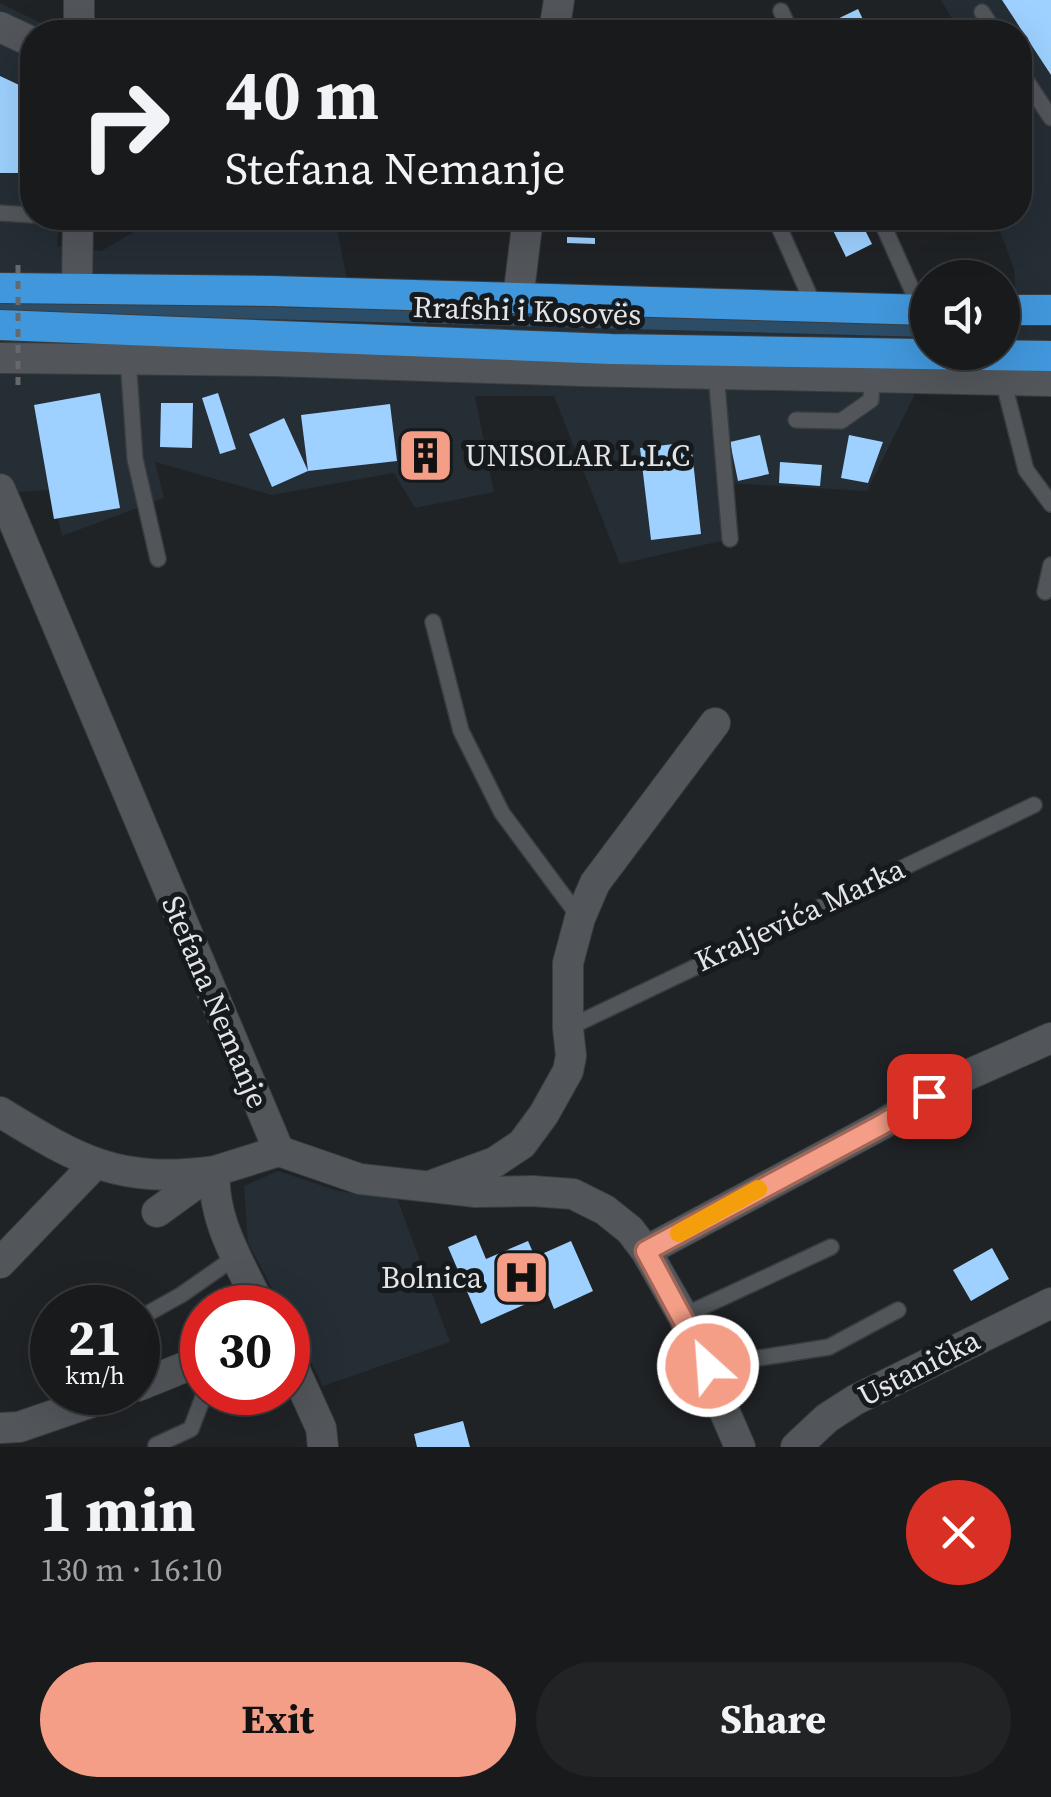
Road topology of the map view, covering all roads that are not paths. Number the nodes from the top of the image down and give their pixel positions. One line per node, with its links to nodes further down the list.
1 (781, 11): 3 (lane)
2 (982, 12): 4 (lane)
3 (785, 20)
4 (987, 20)
5 (1032, 89): 6 (lane)
6 (1051, 118)
7 (78, 230): 13 (street)
8 (527, 230): 14 (street)
9 (780, 230): 15 (lane)
10 (886, 230): 11 (lane)
11 (910, 281)
12 (0, 288): 13 (highway, Rrafshi i Kosovës)
13 (77, 288): 14 (highway, Rrafshi i Kosovës)
14 (518, 299): 15 (highway, Rrafshi i Kosovës)
15 (816, 308): 16 (highway, Rrafshi i Kosovës)
16 (910, 310)
17 (1020, 310): 18 (highway)
18 (1051, 310)
19 (0, 326): 20 (highway, Rrafshi i Kosovës)
20 (1051, 356)
21 (0, 358): 22 (street, Rrafshi i Kosovës)
22 (128, 358): 23 (street, Rrafshi i Kosovës); 31 (lane)
23 (716, 373): 24 (street, Rrafshi i Kosovës); 30 (lane)
24 (872, 377): 25 (street, Rrafshi i Kosovës); 27 (lane)
25 (1003, 380): 26 (street, Rrafshi i Kosovës); 29 (lane)
26 (1051, 380)
27 (796, 420)
28 (0, 489): 41 (street, Stefana Nemanje)
29 (1051, 504)
30 (730, 539)
31 (158, 559)
32 (1051, 565): 33 (lane)
33 (1044, 592)
34 (433, 622): 37 (lane)
35 (716, 722): 37 (street)
36 (1034, 805): 38 (lane, Kraljevića Marka)
37 (580, 918): 38 (street)
38 (568, 1028): 44 (street)
39 (1051, 1038): 47 (street)
40 (0, 1112): 42 (street)
41 (279, 1151): 43 (street); 44 (street)
42 (96, 1164): 43 (street); 49 (street)
43 (214, 1171): 45 (street); 48 (street)
44 (430, 1185): 47 (street)
45 (157, 1212)
46 (830, 1247): 54 (lane)
47 (646, 1251): 54 (street)
48 (236, 1256): 50 (street); 52 (lane)
49 (0, 1263)
50 (250, 1285)
51 (1051, 1302): 63 (street, Ustanička)
52 (160, 1306)
53 (898, 1310): 55 (lane)
54 (683, 1316): 55 (street)
55 (708, 1366): 62 (street)
56 (310, 1403): 61 (street)
57 (54, 1415): 59 (street)
58 (196, 1415): 60 (lane)
59 (0, 1428)
60 (156, 1445)
61 (323, 1447)
62 (740, 1447)
63 (796, 1447)

